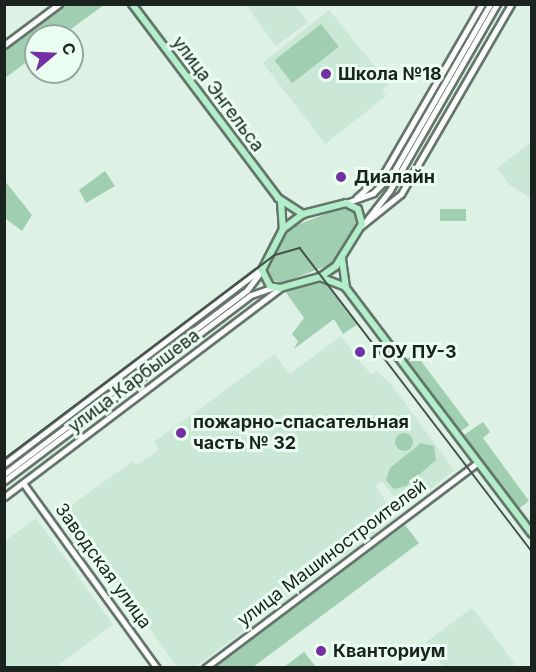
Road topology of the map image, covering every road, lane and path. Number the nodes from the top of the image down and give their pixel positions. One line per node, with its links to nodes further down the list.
1 (59, 4): 7 (street)
2 (132, 4): 8 (main road, улица Энгельса)
3 (482, 4): 9 (street, улица Карбышева)
4 (490, 4): 9 (street, улица Карбышева)
5 (497, 4): 11 (street, улица Карбышева)
6 (511, 4): 11 (street, улица Карбышева)
7 (4, 45)
8 (280, 201): 10 (main road, улица Энгельса); 12 (main road)
9 (346, 203): 10 (main road, улица Карбышева); 11 (main road)
10 (303, 214): 12 (main road, улица Карбышева)
11 (362, 225): 13 (main road, улица Карбышева)
12 (283, 229): 14 (main road, улица Карбышева)
13 (342, 259): 15 (main road, улица Карбышева); 17 (main road)
14 (262, 268): 16 (main road); 19 (street, улица Карбышева); 20 (street, улица Карбышева)
15 (320, 277): 16 (main road, улица Карбышева); 17 (main road)
16 (277, 288): 21 (street, улица Карбышева); 22 (street, улица Карбышева)
17 (346, 288): 18 (main road)
18 (477, 462): 24 (main road); 26 (street, улица Машиностроителей)
19 (4, 464)
20 (4, 474)
21 (4, 481)
22 (23, 483): 23 (street, улица Карбышева); 25 (street, Заводская улица)
23 (4, 497)
24 (531, 534)
25 (158, 668)
26 (205, 668)

